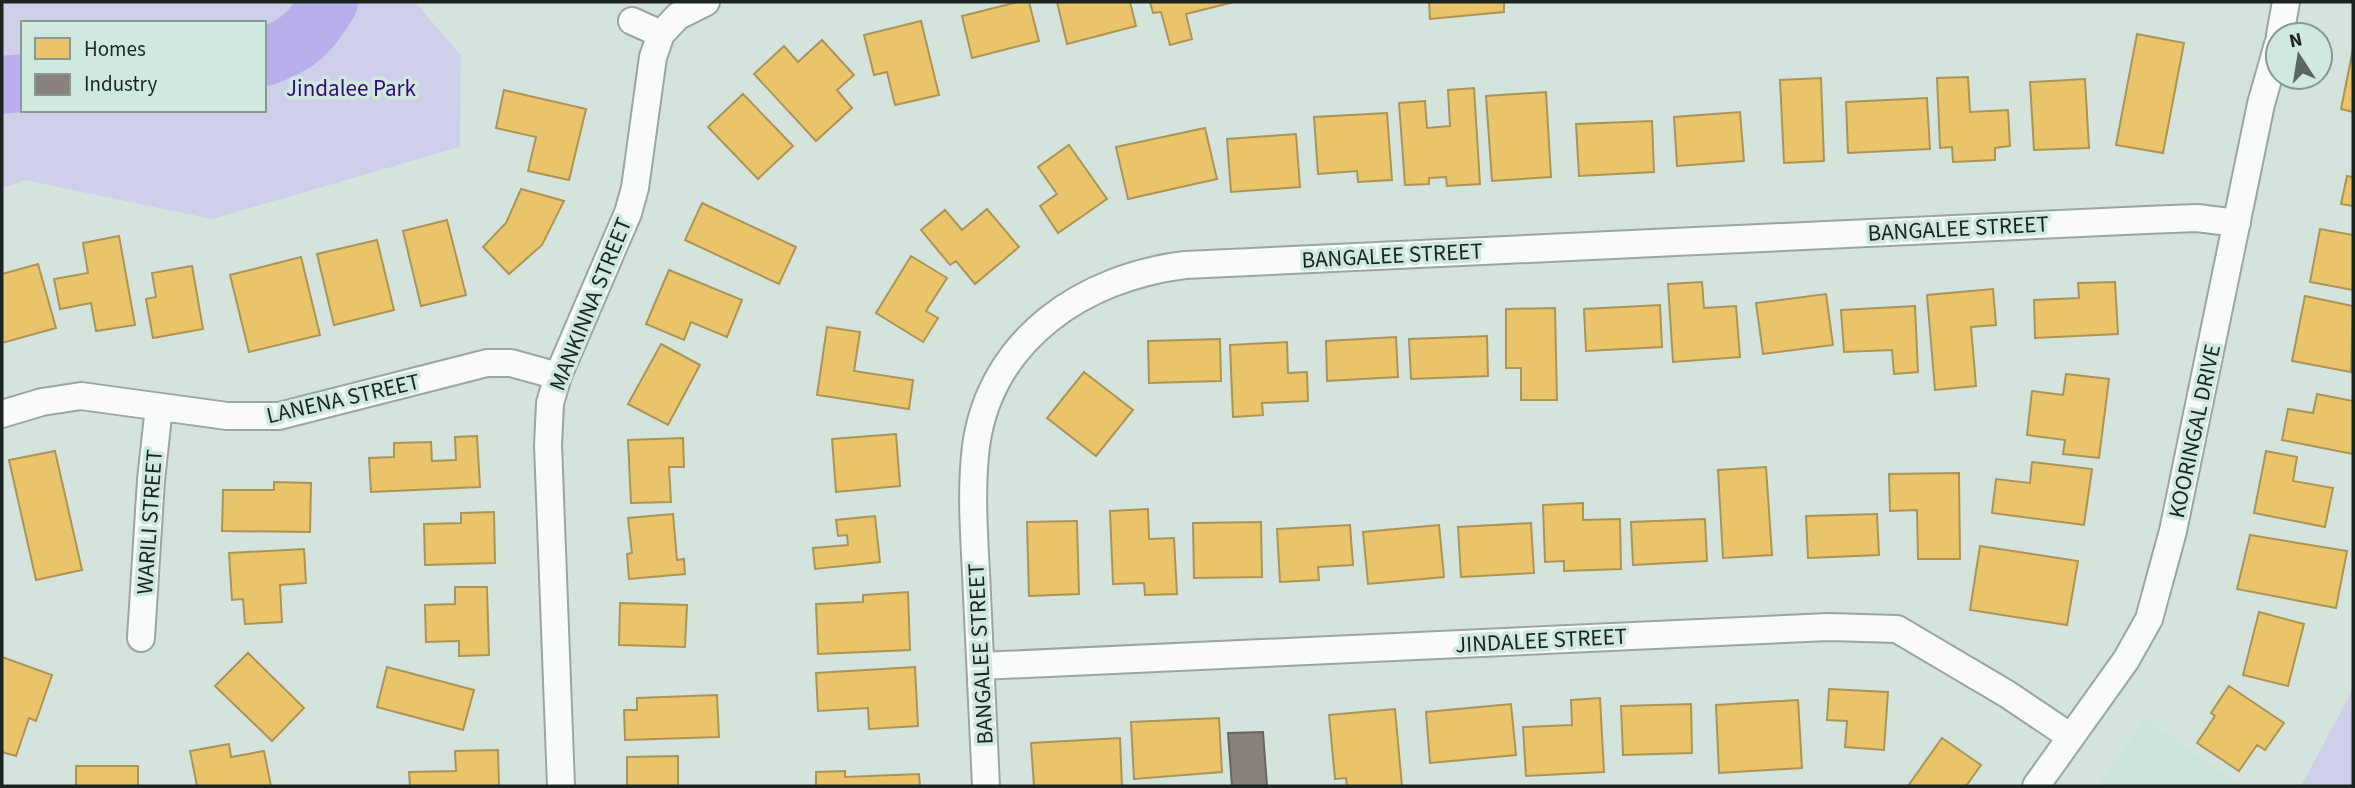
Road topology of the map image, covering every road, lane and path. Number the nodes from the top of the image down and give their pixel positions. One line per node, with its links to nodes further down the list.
1 (706, 2): 5 (street)
2 (2286, 2): 4 (street)
3 (632, 21): 5 (street)
4 (2283, 21)
5 (661, 34): 8 (street, MANKINNA STREET)
6 (2264, 91): 7 (street, KOORINGAL DRIVE)
7 (2237, 223): 12 (street, BANGALEE STREET); 13 (street, KOORINGAL DRIVE)
8 (558, 376): 9 (street, LANENA STREET); 14 (street, MANKINNA STREET)
9 (159, 407): 10 (street, LANENA STREET); 11 (street, WARILI STREET)
10 (2, 414)
11 (141, 638)
12 (981, 666): 13 (street, JINDALEE STREET); 15 (street, BANGALEE STREET)
13 (2071, 737): 16 (street, KOORINGAL DRIVE)
14 (561, 786)
15 (986, 786)
16 (2036, 786)

